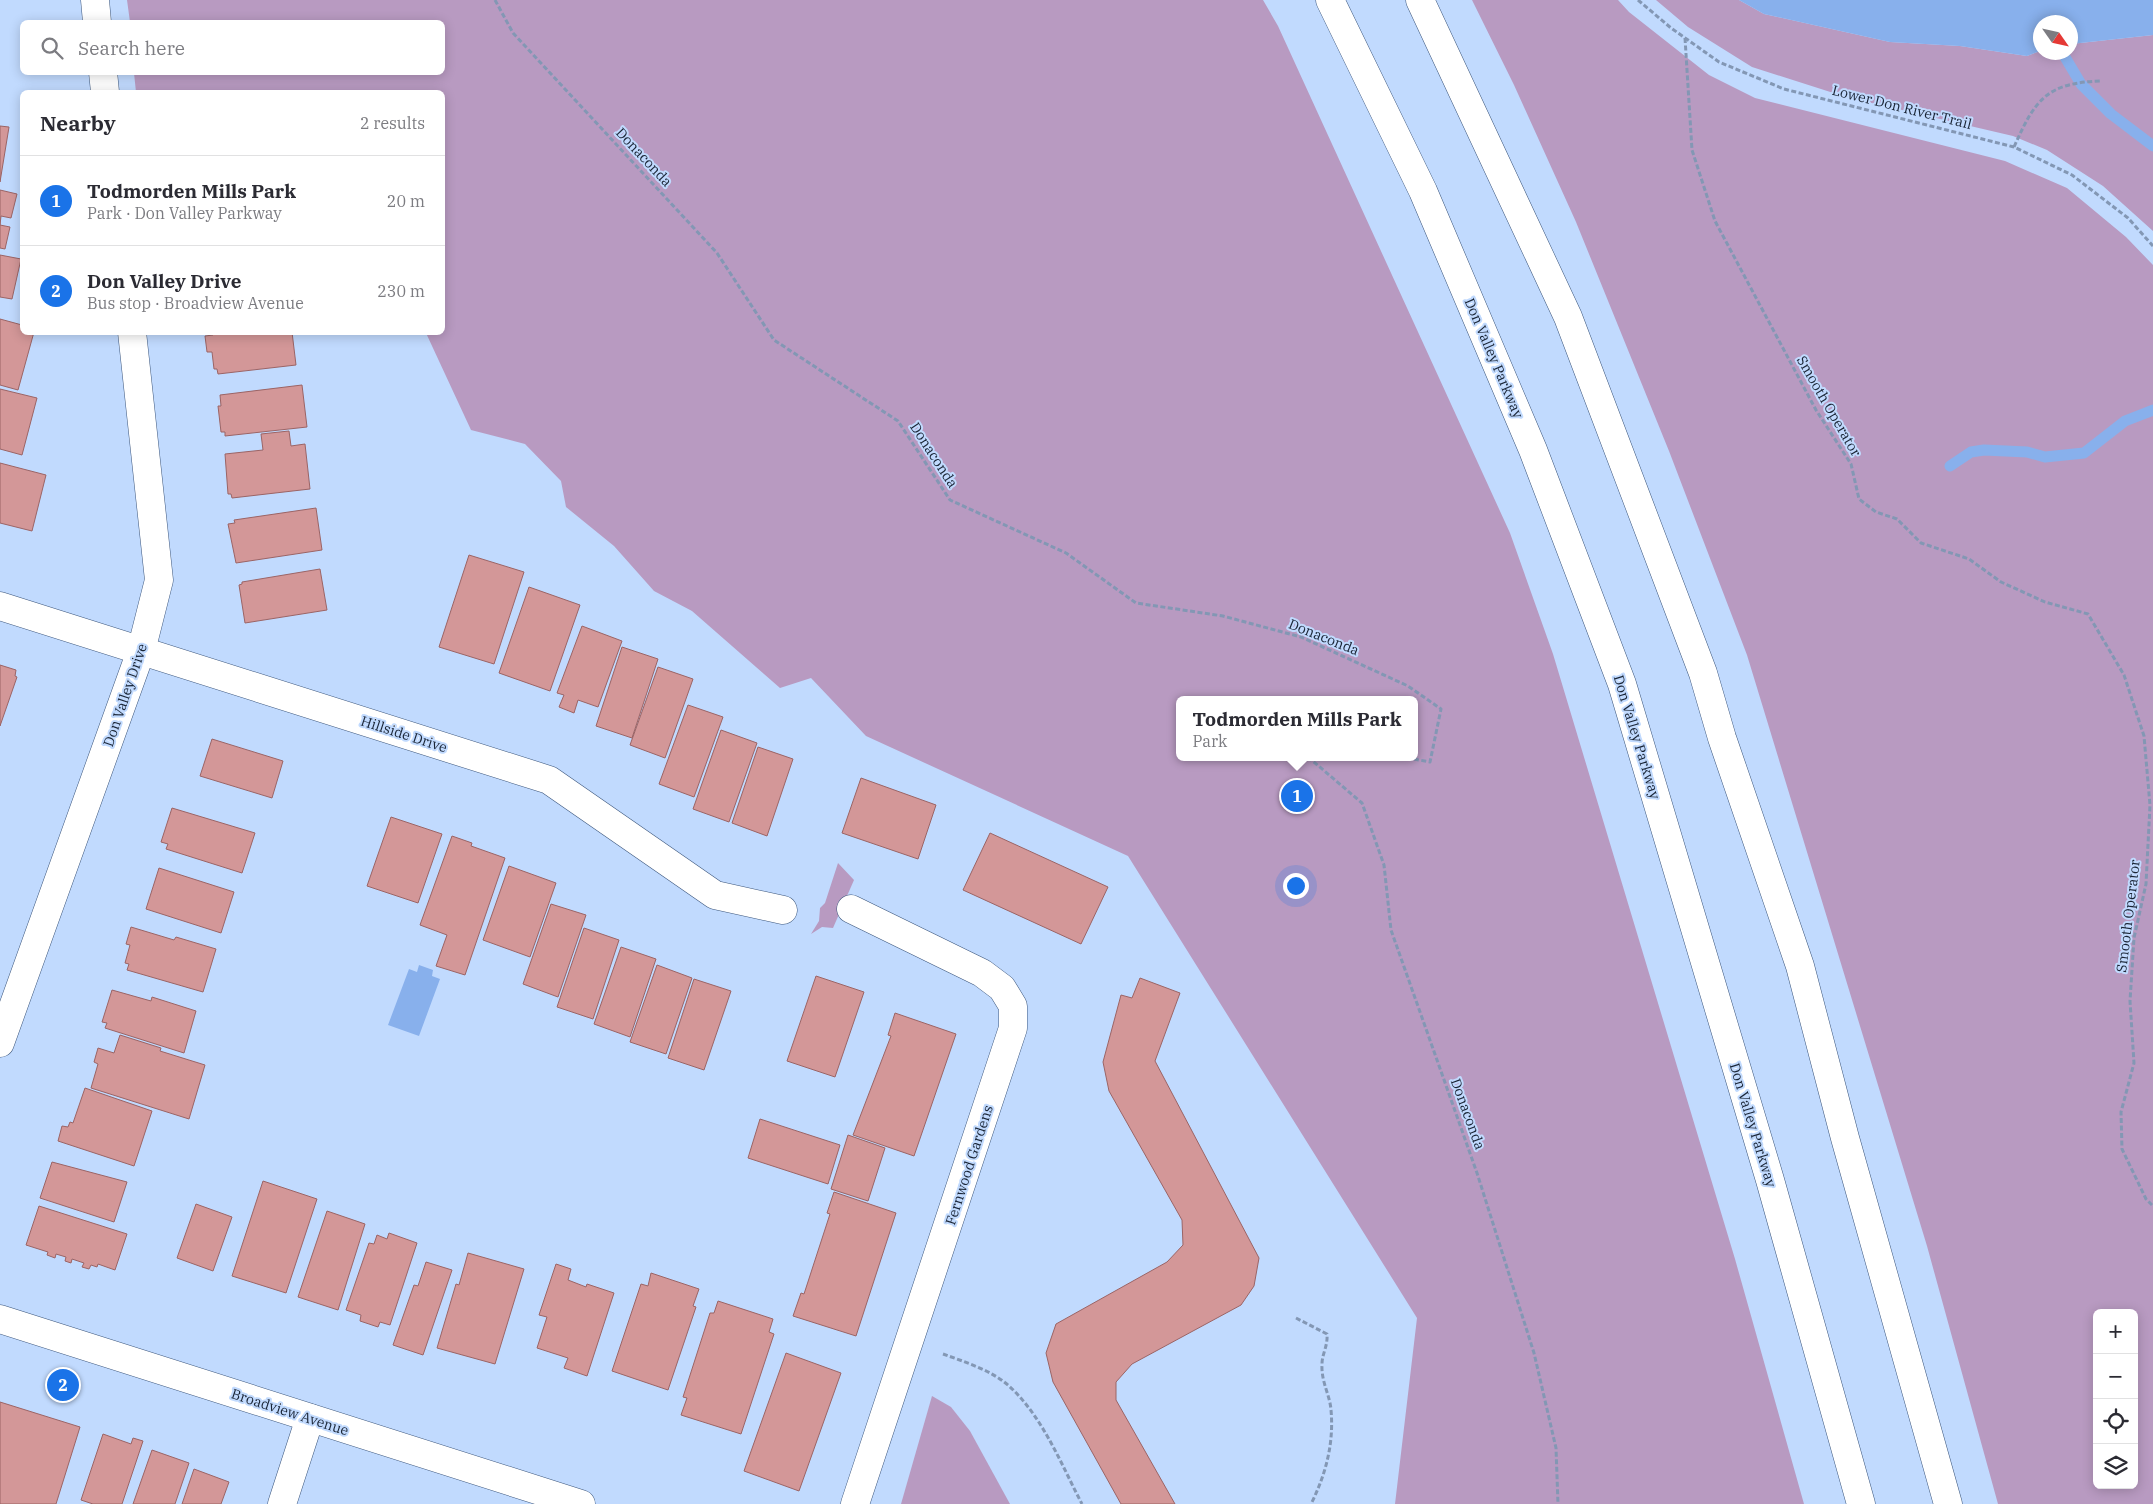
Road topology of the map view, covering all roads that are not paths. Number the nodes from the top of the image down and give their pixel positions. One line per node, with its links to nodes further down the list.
1 (94, 0): 4 (main road)
2 (1330, 0): 18 (main road, Don Valley Parkway)
3 (1420, 0): 19 (main road)
4 (97, 20)
5 (103, 75): 6 (main road)
6 (105, 90)
7 (132, 335): 9 (main road, Don Valley Drive)
8 (0, 606): 9 (main road, Hillside Drive)
9 (141, 651): 11 (main road, Hillside Drive); 12 (main road, Don Valley Drive)
10 (851, 909): 17 (main road, Fernwood Gardens)
11 (784, 910)
12 (0, 1043)
13 (0, 1319): 14 (main road, Broadview Avenue)
14 (310, 1418): 15 (main road); 16 (main road, Broadview Avenue)
15 (282, 1504)
16 (581, 1504)
17 (855, 1504)
18 (1861, 1504)
19 (1948, 1504)

